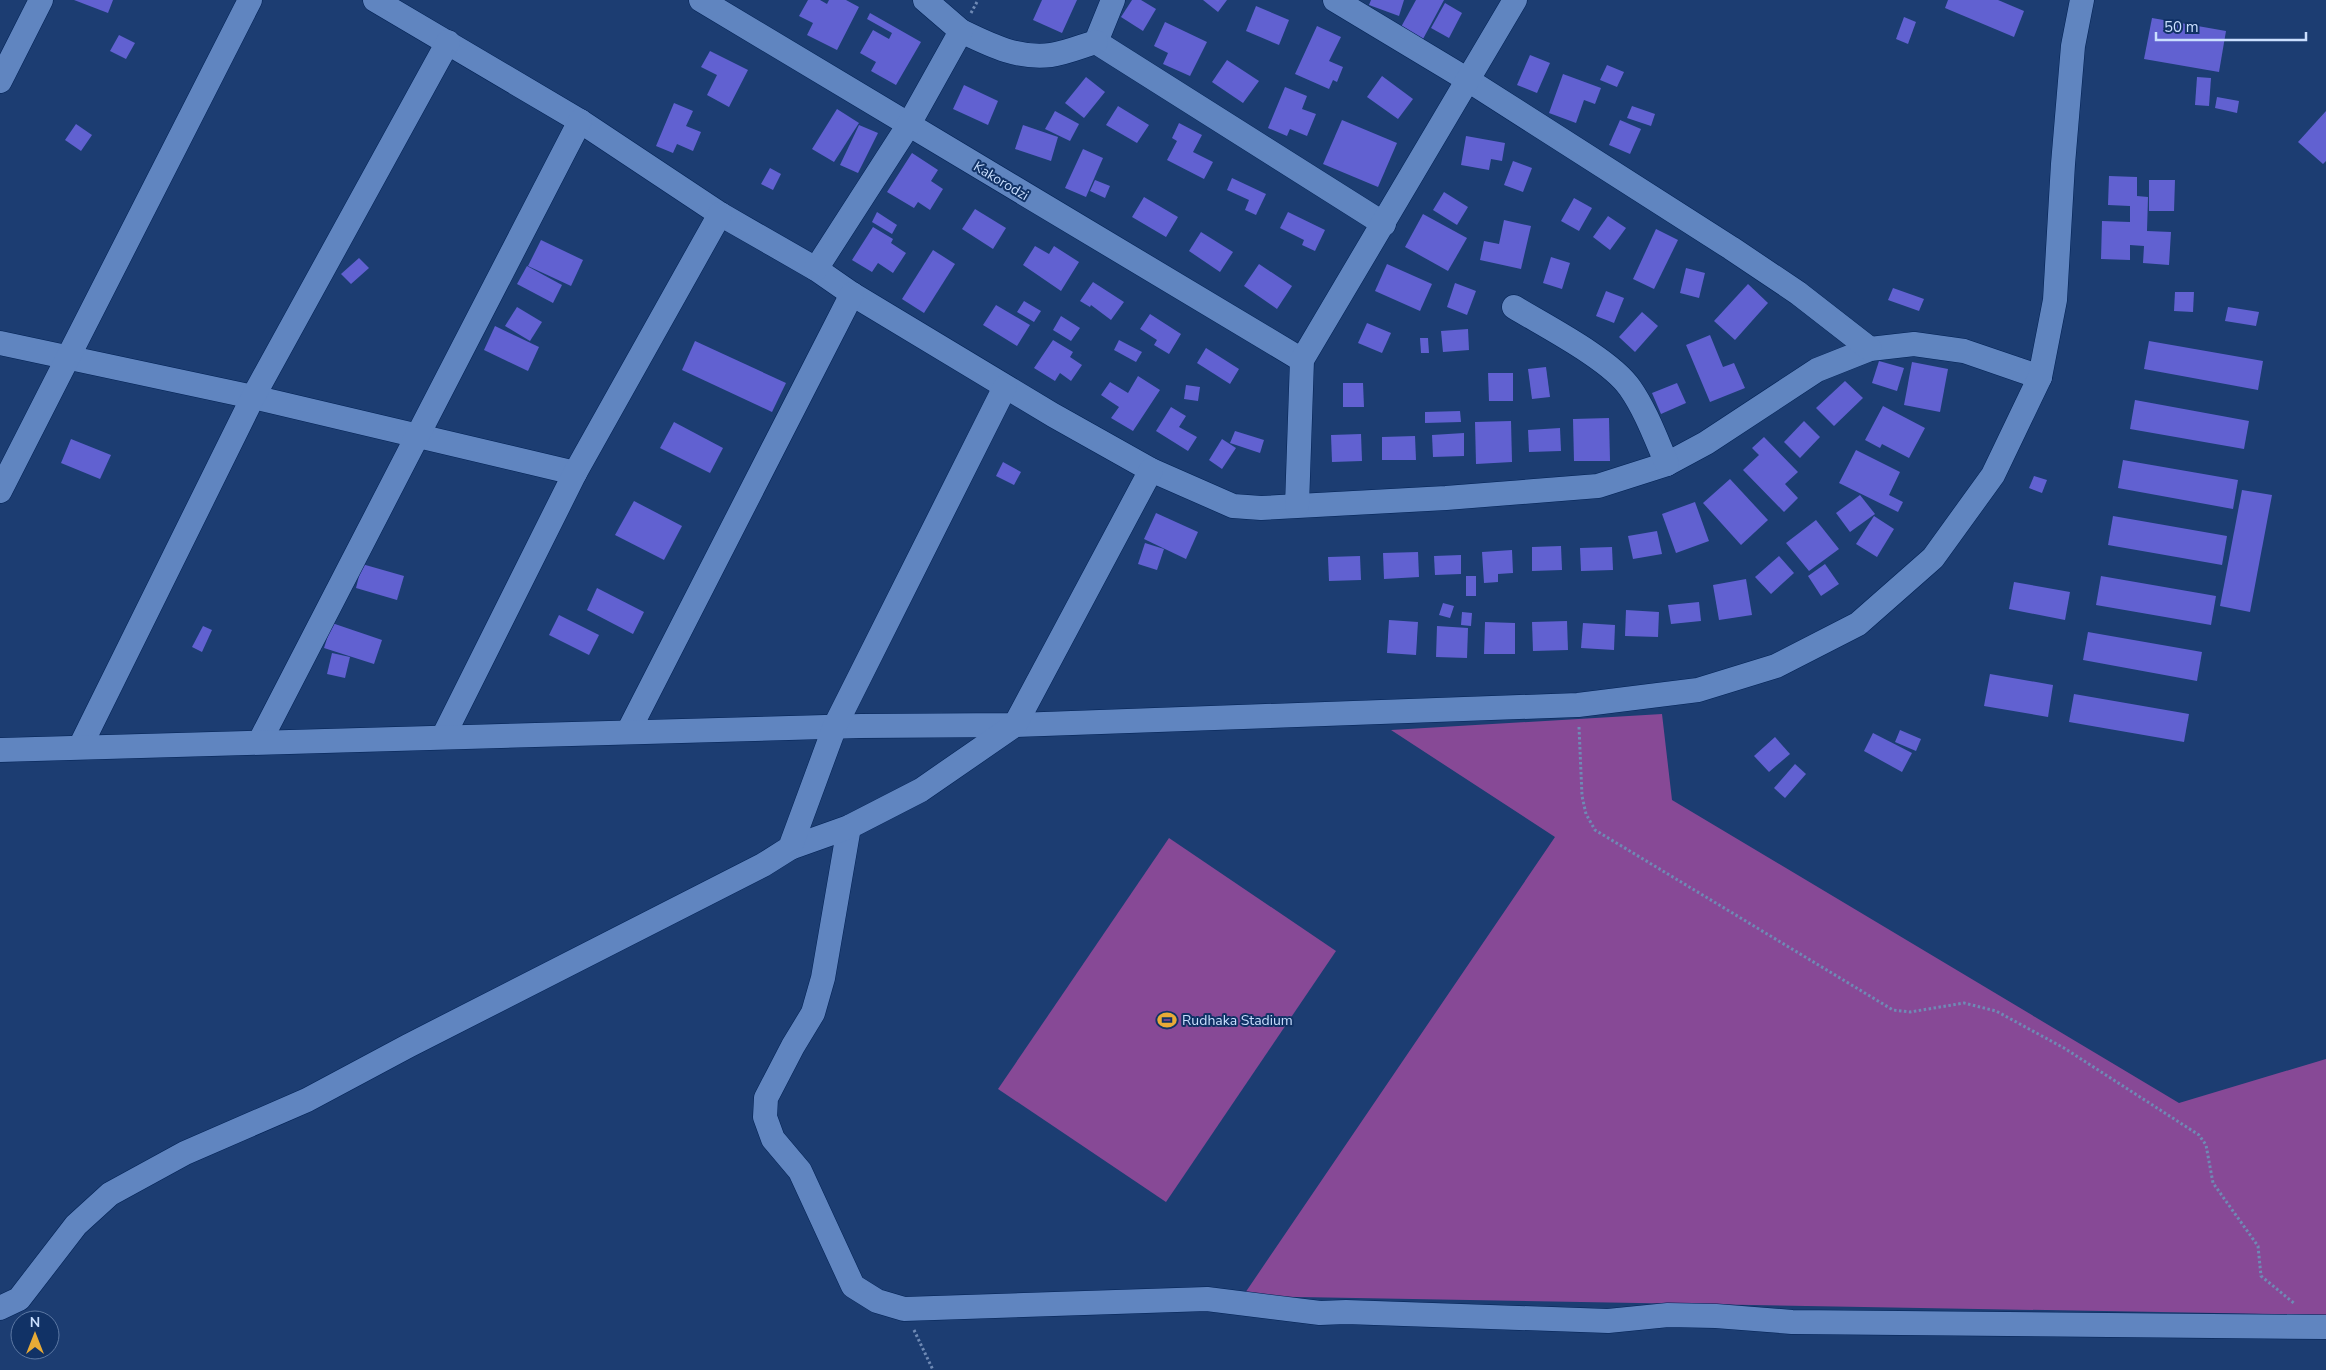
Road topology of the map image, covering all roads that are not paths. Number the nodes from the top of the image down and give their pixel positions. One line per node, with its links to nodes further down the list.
1 (41, 0): 14 (street)
2 (250, 0): 24 (street)
3 (375, 0): 11 (street)
4 (701, 0): 16 (street, Kakorodzi)
5 (925, 0): 10 (street)
6 (1113, 0): 12 (street)
7 (1335, 0): 13 (street)
8 (1515, 0): 13 (street)
9 (2082, 0): 26 (street)
10 (961, 31): 12 (street); 16 (street)
11 (448, 42): 15 (street); 28 (street)
12 (1096, 42): 18 (street)
13 (1468, 80): 18 (street); 23 (street)
14 (0, 81)
15 (580, 121): 17 (street); 29 (street)
16 (908, 126): 19 (street); 25 (street, Kakorodzi)
17 (720, 214): 19 (street); 32 (street)
18 (1384, 224): 25 (street)
19 (816, 269): 20 (street)
20 (852, 294): 27 (street); 37 (street)
21 (1514, 306): 30 (street)
22 (0, 343): 24 (street)
23 (1870, 349): 26 (street); 30 (street)
24 (69, 360): 28 (street); 33 (street)
25 (1302, 360): 34 (street)
26 (2040, 377): 35 (street)
27 (1005, 387): 31 (street); 36 (street)
28 (253, 398): 29 (street); 40 (street)
29 (418, 436): 32 (street); 39 (street)
30 (1667, 464): 34 (street)
31 (1152, 470): 34 (street); 35 (street)
32 (575, 473): 38 (street)
33 (0, 491)
34 (1297, 505)
35 (1015, 724): 36 (street); 42 (street)
36 (835, 726): 37 (street); 43 (street)
37 (628, 732): 38 (street)
38 (443, 737): 39 (street)
39 (260, 742): 40 (street)
40 (80, 748): 41 (street)
41 (0, 750)
42 (849, 827): 43 (street); 45 (street)
43 (790, 848): 44 (street)
44 (0, 1308)
45 (2325, 1326)

